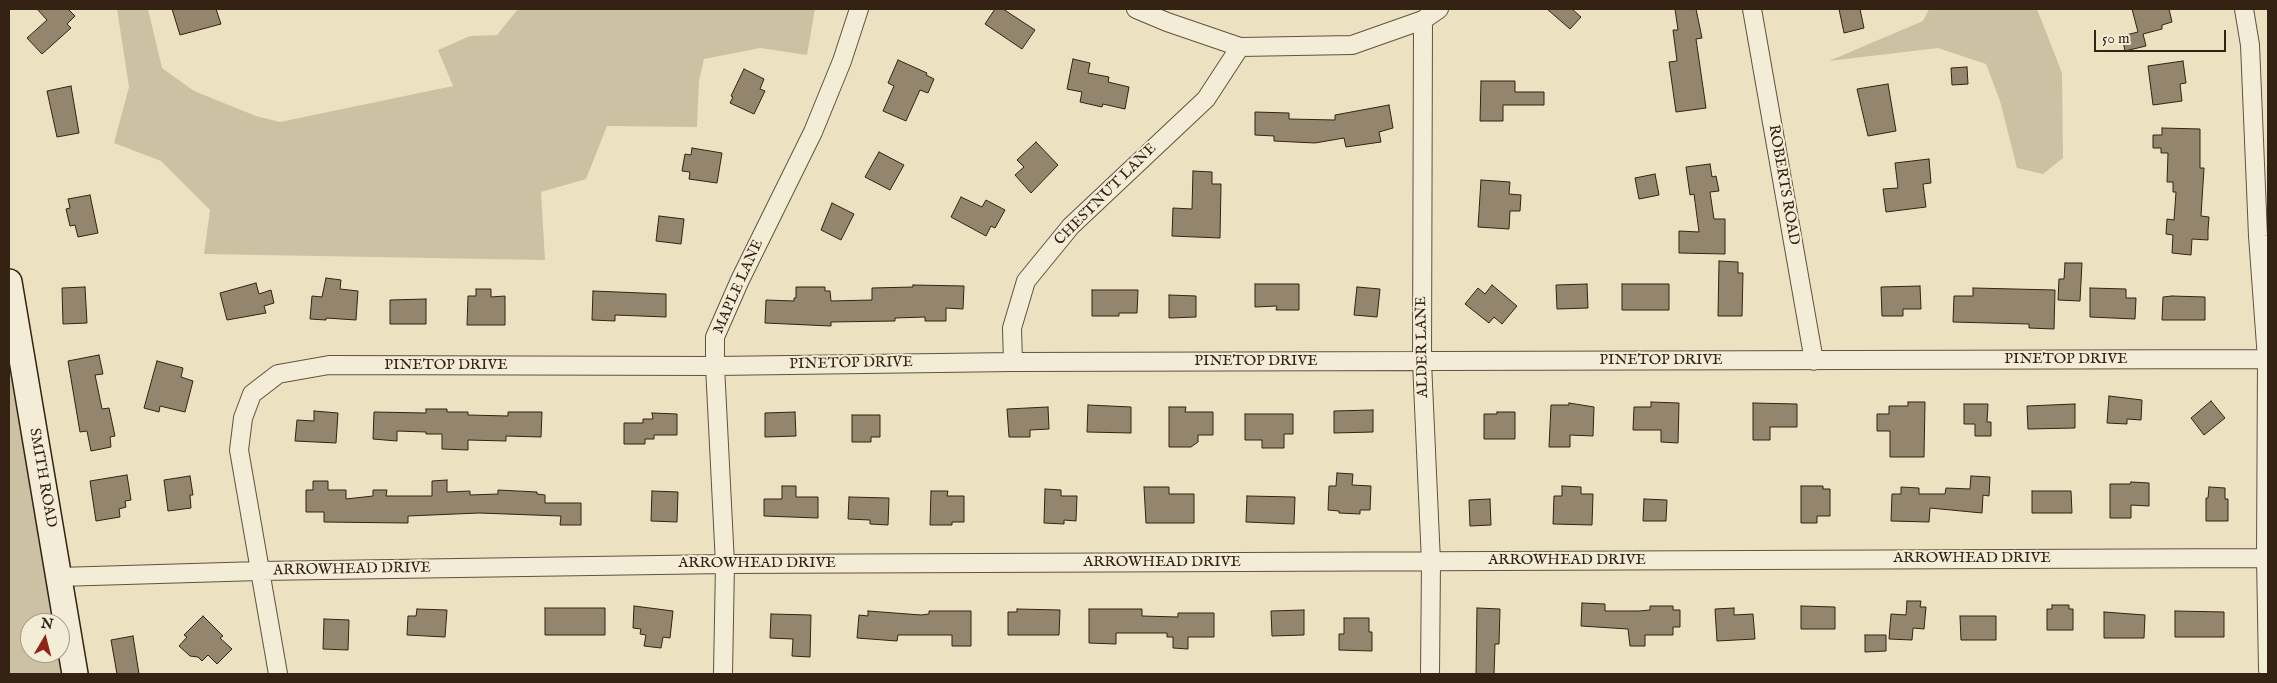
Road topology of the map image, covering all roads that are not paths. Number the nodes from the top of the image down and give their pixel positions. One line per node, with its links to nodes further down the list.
1 (859, 9): 13 (street, MAPLE LANE)
2 (1136, 9): 7 (street)
3 (1439, 9): 6 (street)
4 (1752, 9): 10 (street, ROBERTS ROAD)
5 (2244, 9): 9 (street)
6 (1423, 20): 7 (street); 12 (street, ALDER LANE)
7 (1240, 48): 11 (street, CHESTNUT LANE)
8 (9, 282): 18 (street, SMITH ROAD)
9 (2268, 359): 10 (street, PINETOP DRIVE); 14 (street)
10 (1814, 361): 12 (street, PINETOP DRIVE)
11 (1012, 362): 12 (street, PINETOP DRIVE); 13 (street, PINETOP DRIVE)
12 (1422, 362): 15 (street, ALDER LANE)
13 (715, 366): 16 (street, MAPLE LANE); 17 (street, PINETOP DRIVE)
14 (2266, 558): 15 (street, ARROWHEAD DRIVE); 19 (street)
15 (1431, 562): 16 (street, ARROWHEAD DRIVE); 23 (street, ALDER LANE)
16 (725, 564): 17 (street, ARROWHEAD DRIVE); 22 (street, MAPLE LANE)
17 (259, 571): 18 (street, ARROWHEAD DRIVE); 21 (street)
18 (59, 577): 20 (street, SMITH ROAD)
19 (2268, 670)
20 (75, 674)
21 (278, 674)
22 (723, 674)
23 (1430, 674)

